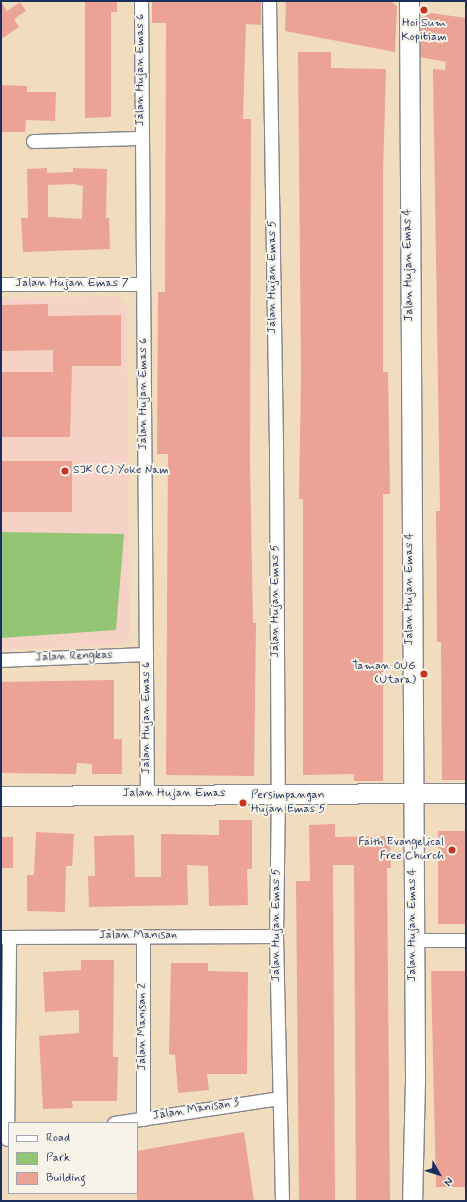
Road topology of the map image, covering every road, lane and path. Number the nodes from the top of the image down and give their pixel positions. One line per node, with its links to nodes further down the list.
1 (141, 1): 4 (street, Jalan Hujan Emas 6)
2 (269, 1): 11 (street, Jalan Hujan Emas 5)
3 (409, 1): 10 (street, Jalan Hujan Emas 4)
4 (140, 138): 5 (street, Jalan Hujan Emas 6); 7 (street, Jalan Hujan Emas 6)
5 (33, 141)
6 (1, 284): 7 (street, Jalan Hujan Emas 7)
7 (143, 284): 8 (street, Jalan Hujan Emas 6)
8 (146, 654): 9 (street, Jalan Rengkas); 13 (street, Jalan Hujan Emas 6)
9 (1, 660)
10 (413, 792): 11 (street, Jalan Hujan Emas); 12 (street, Jalan Hujan Emas); 18 (street, Jalan Hujan Emas 4)
11 (278, 793): 13 (street, Jalan Hujan Emas); 16 (street, Jalan Hujan Emas 5)
12 (466, 793)
13 (147, 794): 14 (street, Jalan Hujan Emas)
14 (1, 796)
15 (143, 936): 16 (street, Jalan Manisan); 17 (street, Jalan Manisan); 21 (street, Jalan Manisan 2)
16 (276, 936): 20 (street, Jalan Hujan Emas 5)
17 (5, 937): 23 (street)
18 (413, 940): 19 (street); 25 (street, Jalan Hujan Emas 4)
19 (466, 940)
20 (279, 1098): 21 (street, Jalan Manisan 3); 24 (street, Jalan Hujan Emas 5)
21 (143, 1118): 22 (street, Jalan Manisan 3)
22 (120, 1122)
23 (6, 1140)
24 (282, 1201)
25 (412, 1201)

